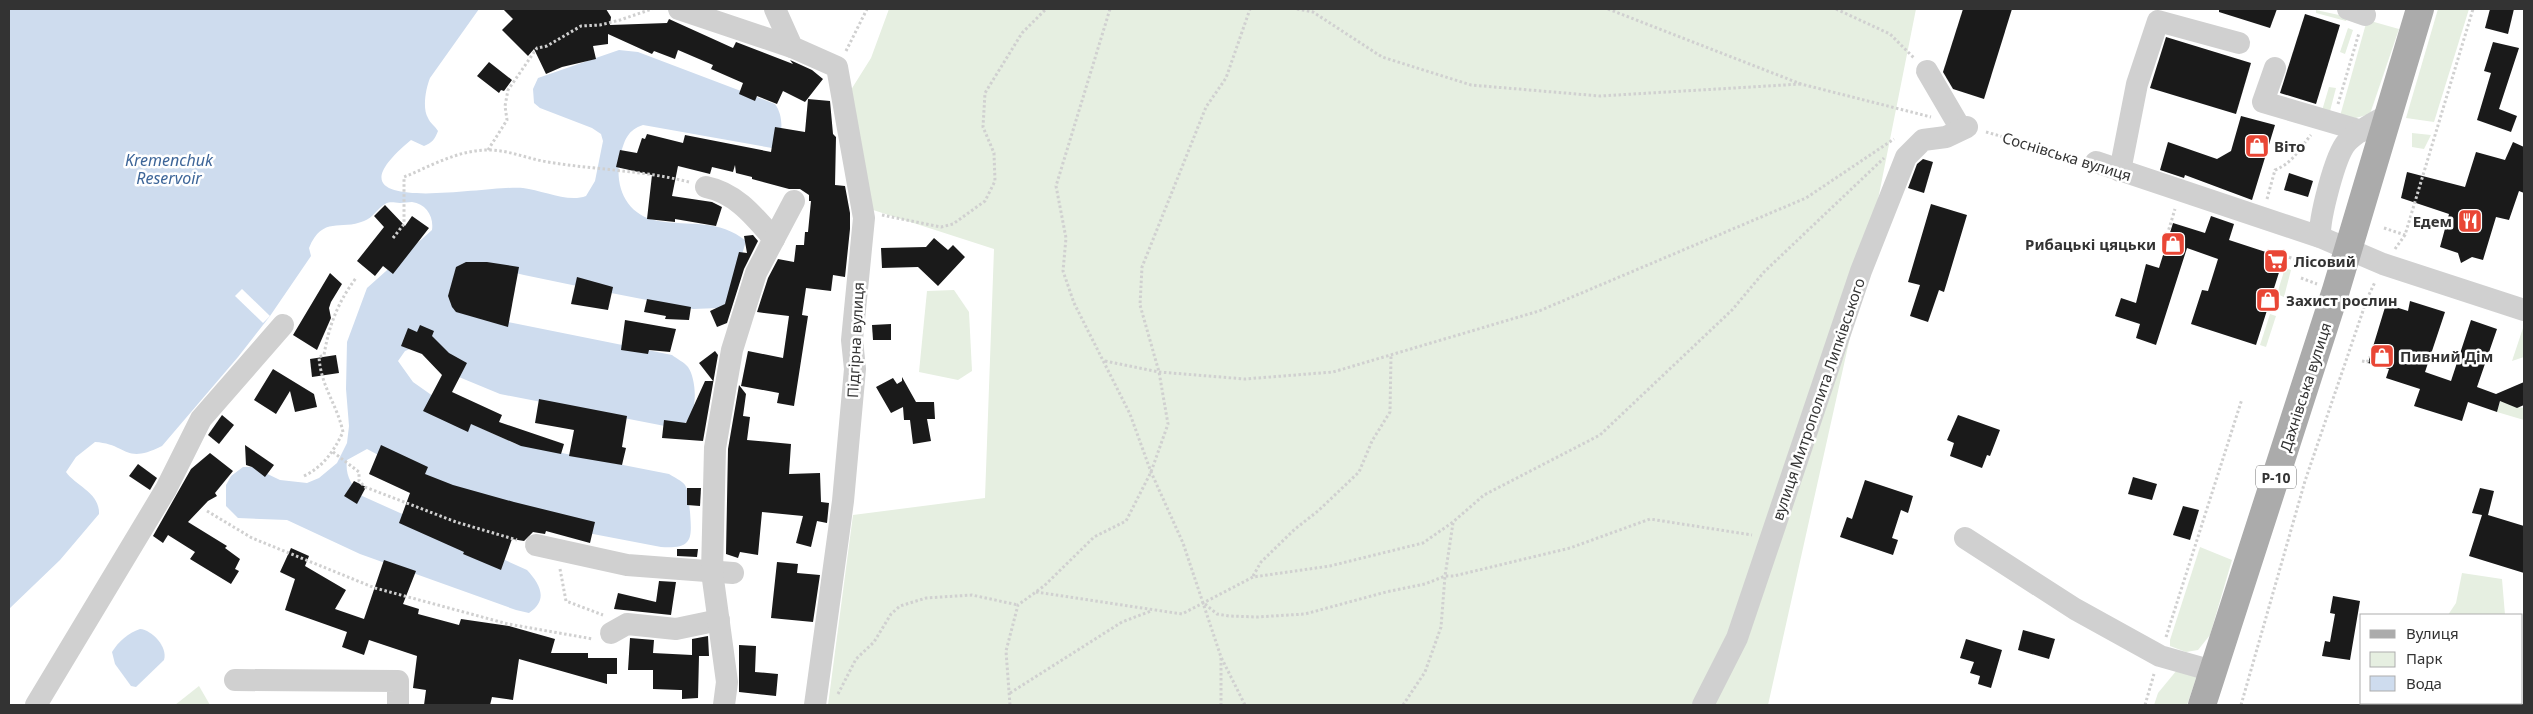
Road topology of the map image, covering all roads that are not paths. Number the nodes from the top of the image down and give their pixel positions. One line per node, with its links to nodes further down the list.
1 (679, 9): 5 (street)
2 (775, 9): 5 (street)
3 (2420, 9): 8 (main road, Дахнівська вулиця / Р-10)
4 (2239, 43): 11 (street)
5 (792, 47): 26 (street, Підгірна вулиця)
6 (2275, 68): 9 (street)
7 (1927, 71): 30 (street, вулиця Митрополита Липківського)
8 (2389, 114): 9 (street); 16 (main road, Дахнівська вулиця / Р-10)
9 (2362, 131): 14 (street)
10 (2096, 162): 11 (street, Соснівська вулиця)
11 (2120, 171): 14 (street, Соснівська вулиця)
12 (706, 187): 15 (street)
13 (794, 201): 15 (street)
14 (2320, 237): 16 (street, Соснівська вулиця)
15 (774, 239): 21 (street)
16 (2349, 248): 17 (street, Соснівська вулиця); 24 (main road, Дахнівська вулиця / Р-10)
17 (2524, 310)
18 (283, 325): 27 (street)
19 (1965, 538): 24 (street)
20 (544, 547): 21 (street)
21 (722, 572): 22 (street)
22 (719, 620): 23 (street); 29 (street)
23 (619, 628)
24 (2213, 672): 31 (main road, Дахнівська вулиця / Р-10)
25 (234, 680): 28 (street)
26 (824, 704)
27 (36, 705)
28 (398, 705)
29 (724, 705)
30 (1703, 705)
31 (2202, 705)

